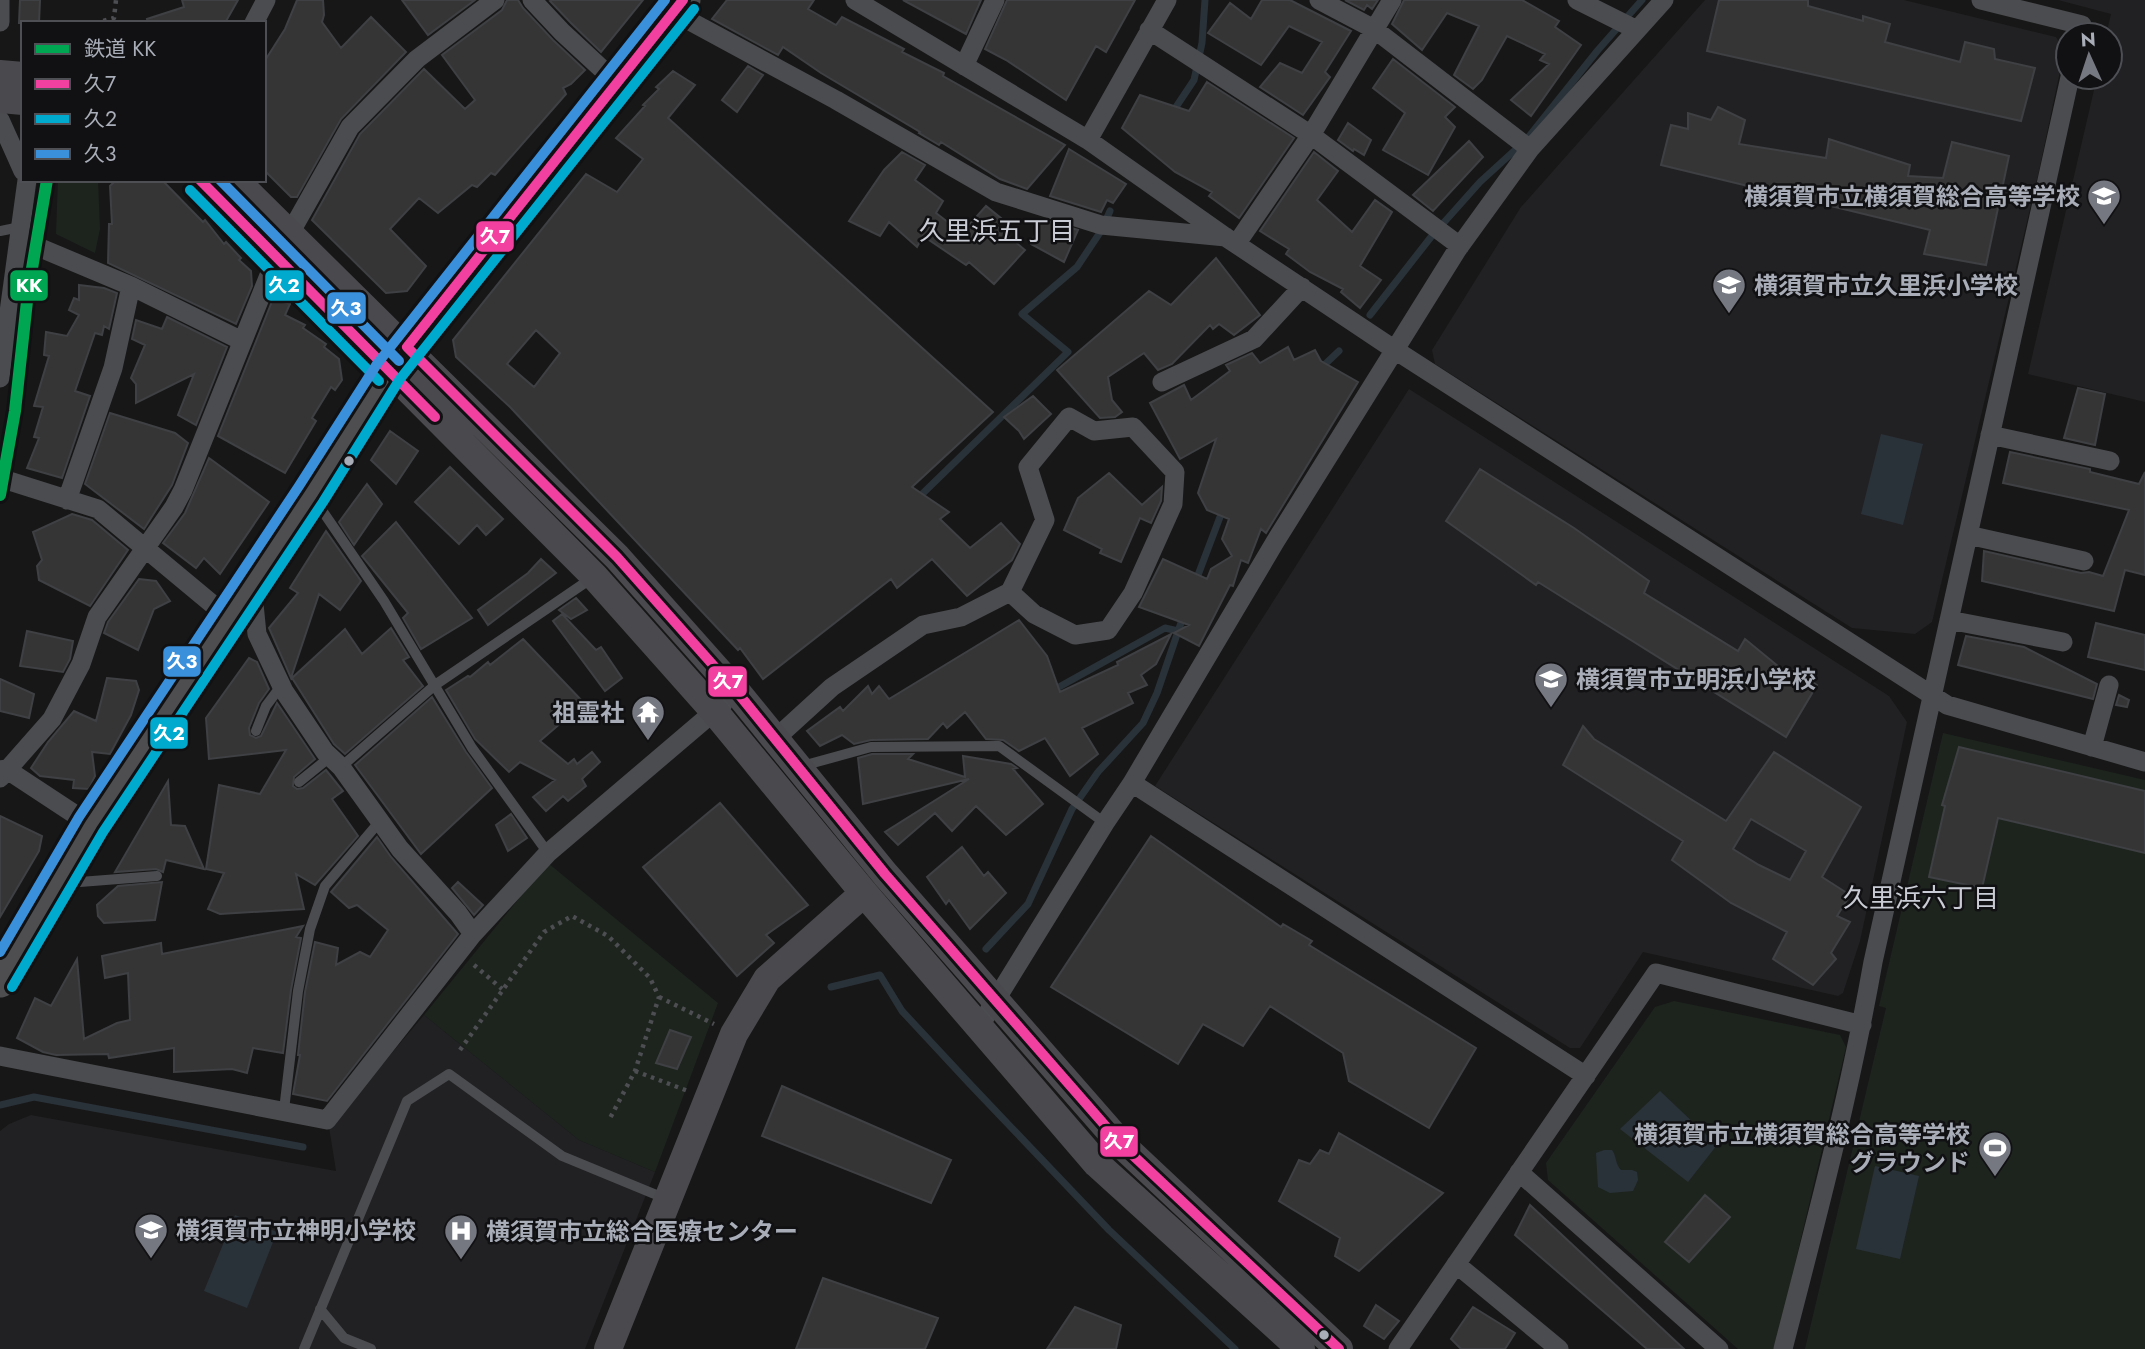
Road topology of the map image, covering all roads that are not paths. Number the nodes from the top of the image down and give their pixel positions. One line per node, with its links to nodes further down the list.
1 (0, 0): 16 (street)
2 (266, 0): 14 (street)
3 (495, 0): 36 (street)
4 (532, 0): 23 (street)
5 (855, 0): 20 (street)
6 (995, 0): 20 (street)
7 (1167, 0): 18 (street)
8 (1320, 0): 17 (street)
9 (1392, 0): 17 (street)
10 (1577, 0): 19 (street)
11 (1664, 0): 19 (street)
12 (1981, 0): 15 (street)
13 (678, 6): 23 (highway); 38 (street)
14 (255, 21)
15 (2066, 21)
16 (0, 22)
17 (1374, 29): 28 (street); 30 (street)
18 (1149, 30): 28 (street); 29 (street)
19 (1637, 30): 30 (street)
20 (964, 66): 29 (street)
21 (0, 74): 22 (street)
22 (21, 76)
23 (616, 82): 45 (highway)
24 (2067, 91): 48 (street)
25 (0, 99): 26 (street)
26 (21, 101)
27 (0, 120): 31 (street)
28 (1311, 135): 38 (street); 39 (street)
29 (1088, 140): 38 (street)
30 (1530, 149): 39 (street)
31 (21, 167)
32 (27, 182): 37 (street)
33 (202, 182): 40 (street)
34 (237, 182): 36 (street)
35 (0, 231): 37 (lane)
36 (289, 232): 40 (street); 45 (street)
37 (20, 233): 41 (street); 46 (street)
38 (1232, 241): 42 (street)
39 (1460, 246): 44 (street)
40 (276, 258): 43 (street); 45 (street)
41 (131, 286): 43 (street); 52 (street)
42 (1302, 287): 44 (street); 47 (street)
43 (242, 341): 54 (street)
44 (1395, 349): 66 (street); 76 (street)
45 (398, 359): 51 (highway); 56 (street); 65 (street)
46 (0, 378)
47 (1162, 382)
48 (1990, 435): 49 (street); 53 (street)
49 (2110, 461)
50 (0, 478): 52 (street)
51 (311, 494): 57 (highway); 63 (lane)
52 (67, 500): 54 (street)
53 (1968, 535): 55 (street); 60 (street)
54 (145, 547): 59 (street); 74 (street)
55 (2084, 561)
56 (594, 576): 63 (lane); 67 (street)
57 (252, 583): 59 (highway); 62 (street)
58 (1010, 592): 58 (street); 69 (street)
59 (229, 618): 79 (highway)
60 (1949, 620): 61 (street); 66 (street)
61 (2063, 642)
62 (281, 685): 68 (lane); 71 (street)
63 (435, 685): 71 (lane); 80 (lane)
64 (2109, 685): 70 (street)
65 (737, 692): 67 (street); 69 (street)
66 (1933, 694): 70 (street); 88 (street)
67 (714, 711): 80 (street); 84 (street)
68 (256, 731)
69 (775, 739): 73 (street)
70 (2092, 747): 72 (street)
71 (336, 762): 75 (lane); 77 (street)
72 (2145, 762)
73 (798, 768): 78 (lane); 81 (street)
74 (2, 772): 79 (street)
75 (299, 782)
76 (1132, 783): 78 (street); 91 (street)
77 (380, 820): 85 (street); 92 (lane)
78 (1105, 823): 87 (street)
79 (91, 825): 83 (highway)
80 (548, 853): 85 (street)
81 (885, 874): 84 (street); 87 (street)
82 (157, 876): 83 (lane)
83 (56, 884): 86 (highway)
84 (864, 893): 89 (street); 94 (street)
85 (473, 934): 92 (street)
86 (0, 980)
87 (995, 1001): 89 (street); 101 (street)
88 (1862, 1025): 91 (street); 105 (street)
89 (979, 1027): 100 (street)
90 (0, 1056): 92 (street)
91 (1586, 1076): 93 (street)
92 (284, 1110)
93 (1520, 1172): 95 (street); 104 (street)
94 (668, 1200): 96 (lane); 99 (street)
95 (1456, 1264): 102 (street); 103 (street)
96 (320, 1308): 97 (lane); 98 (lane)
97 (304, 1349)
98 (372, 1349)
99 (608, 1349)
100 (1301, 1349)
101 (1339, 1349)
102 (1398, 1349)
103 (1559, 1349)
104 (1718, 1349)
105 (1783, 1349)

